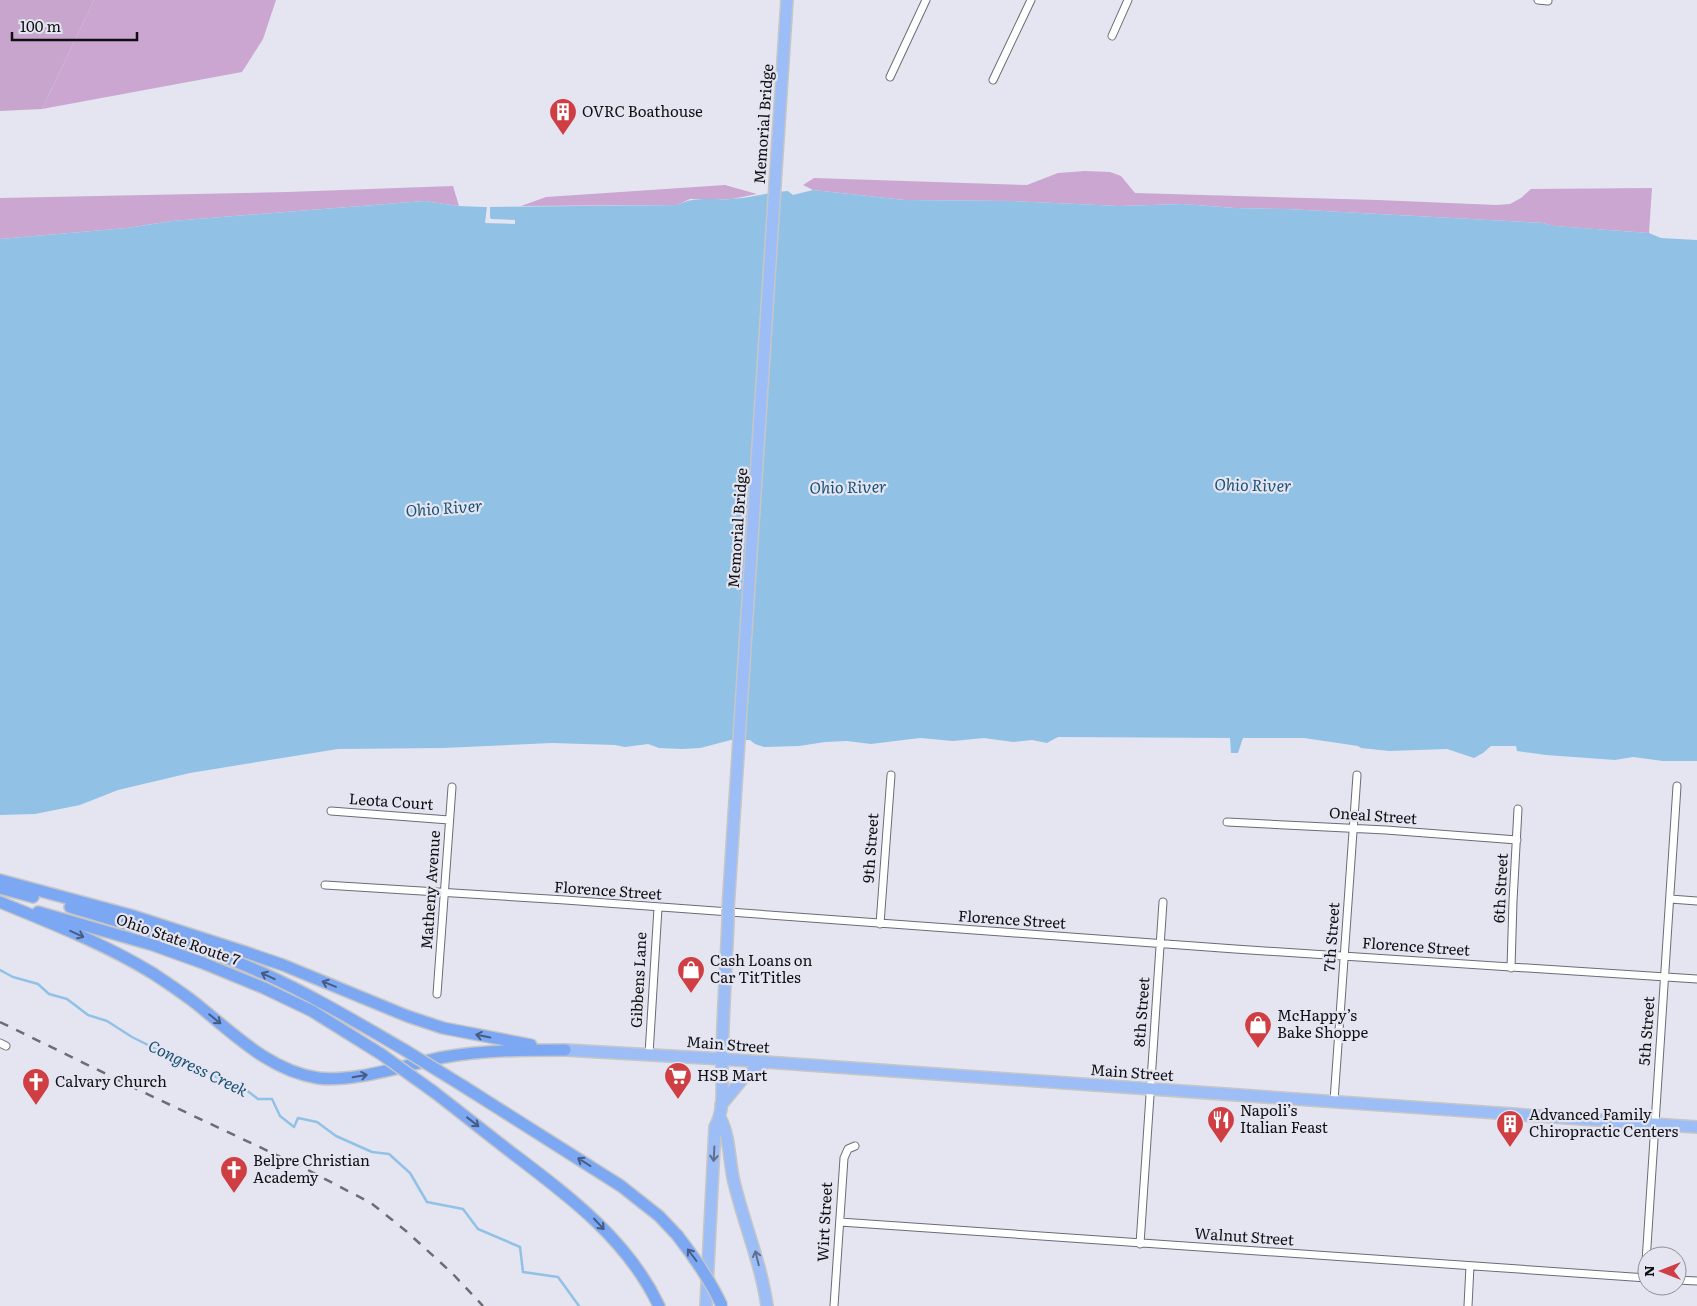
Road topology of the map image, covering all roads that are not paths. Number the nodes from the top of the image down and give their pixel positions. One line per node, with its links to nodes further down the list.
1 (787, 0): 38 (main road, Memorial Bridge, bridge)
2 (926, 0): 8 (street)
3 (1031, 0): 9 (street)
4 (1128, 0): 7 (street)
5 (1538, 0): 6 (street)
6 (1548, 1)
7 (1112, 36)
8 (890, 77)
9 (993, 80)
10 (890, 775): 29 (street, 9th Street)
11 (1357, 775): 18 (street, 7th Street)
12 (1677, 786): 24 (street, 5th Street)
13 (452, 788): 16 (street, Matheny Avenue)
14 (1518, 809): 19 (street, 6th Street)
15 (331, 811): 16 (street, Leota Court)
16 (450, 820): 23 (street, Matheny Avenue)
17 (1227, 822): 18 (street, Oneal Street)
18 (1353, 829): 19 (street, Oneal Street); 31 (street, 7th Street)
19 (1517, 840): 32 (street, 6th Street)
20 (0, 880): 36 (highway, one-way to 20)
21 (326, 885): 23 (street, Florence Street)
22 (0, 888): 54 (highway, one-way to 22, bridge)
23 (444, 892): 28 (street, Florence Street); 35 (street, Matheny Avenue)
24 (1670, 899): 25 (street); 33 (street, 5th Street)
25 (1697, 901)
26 (0, 902): 36 (highway, one-way to 36); 52 (highway, Ohio State Route 7, one-way to 52, bridge)
27 (1162, 902): 30 (street, 8th Street)
28 (658, 908): 29 (street, Florence Street); 37 (street, Gibbens Lane)
29 (880, 924): 30 (street, Florence Street)
30 (1161, 944): 31 (street, Florence Street); 40 (street, 8th Street)
31 (1344, 956): 32 (street, Florence Street); 41 (street, 7th Street)
32 (1512, 968): 33 (street, Florence Street)
33 (1664, 977): 34 (street, Florence Street); 44 (street, 5th Street)
34 (1697, 979)
35 (437, 994)
36 (565, 1050): 37 (main road, Main Street)
37 (649, 1054): 38 (main road, Main Street)
38 (722, 1059): 39 (main road, Main Street); 42 (main road, Memorial Bridge)
39 (766, 1062): 40 (main road, Main Street); 42 (main road)
40 (1151, 1090): 41 (main road, Main Street); 48 (street, 8th Street)
41 (1334, 1101): 44 (main road, Main Street)
42 (721, 1105): 43 (main road, Memorial Bridge)
43 (720, 1118): 53 (main road, one-way to 53); 55 (main road, one-way to 43)
44 (1655, 1124): 45 (main road, Main Street); 49 (street, 5th Street)
45 (1697, 1127)
46 (856, 1146): 47 (street, Wirt Street)
47 (840, 1222): 48 (street, Walnut Street); 56 (street, Wirt Street)
48 (1140, 1244): 50 (street, Walnut Street)
49 (1648, 1246)
50 (1470, 1266): 51 (street, Walnut Street); 57 (street)
51 (1637, 1276)
52 (659, 1306)
53 (706, 1306)
54 (722, 1306)
55 (767, 1306)
56 (834, 1306)
57 (1468, 1306)

